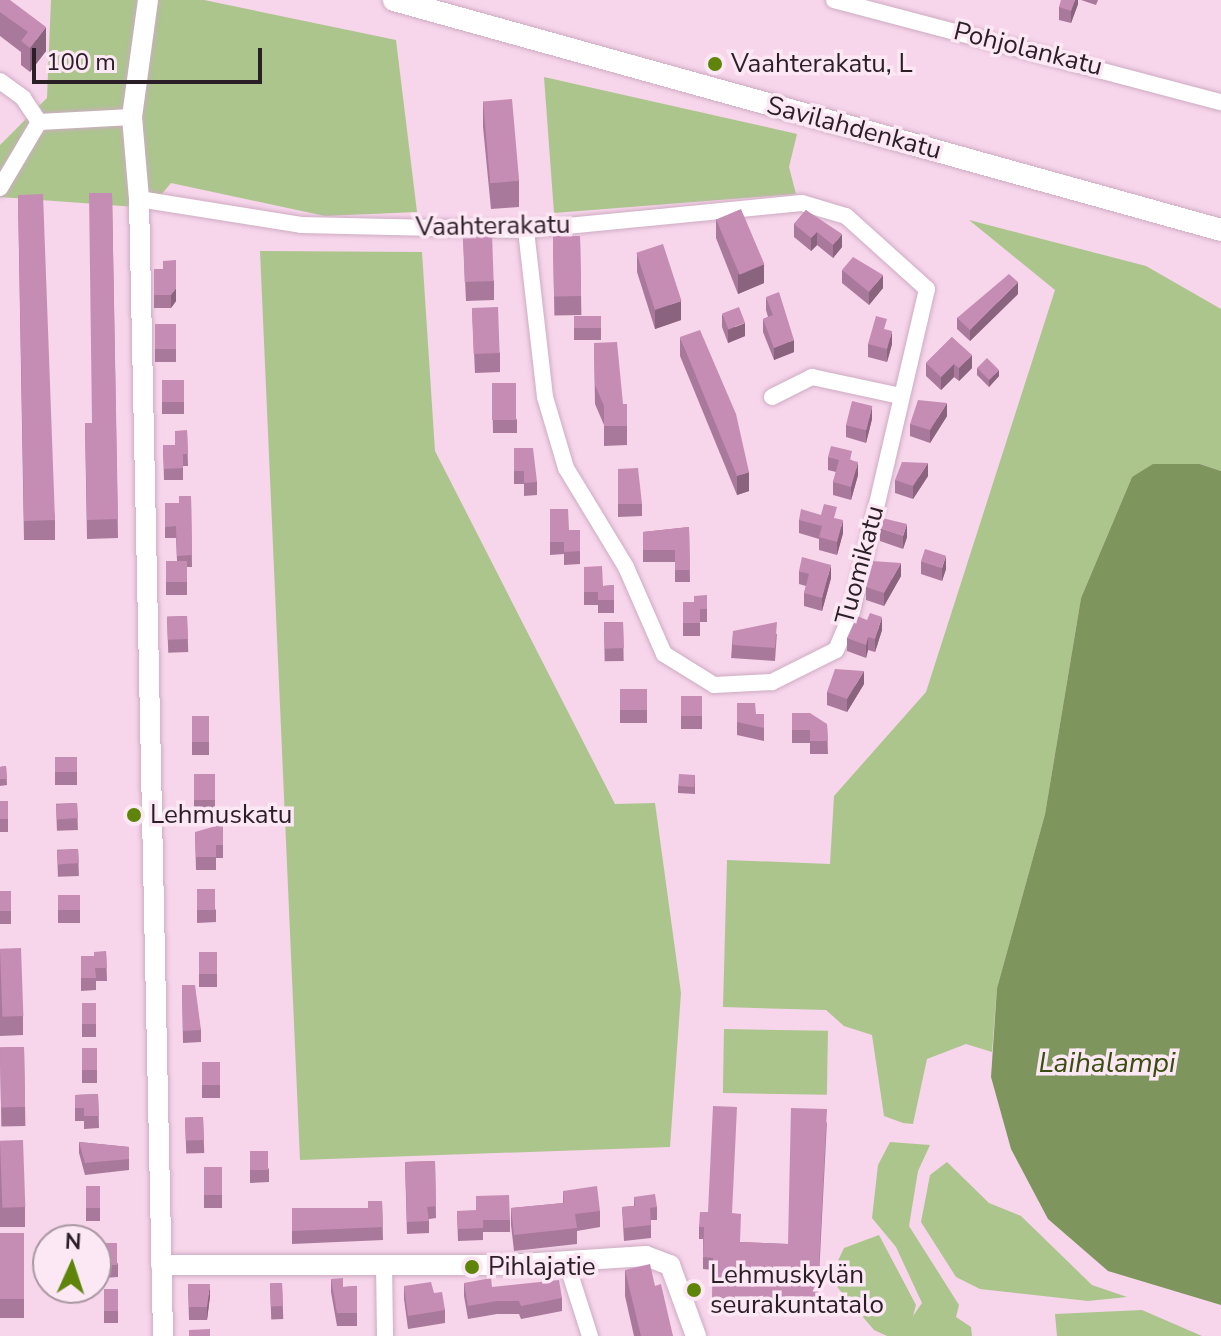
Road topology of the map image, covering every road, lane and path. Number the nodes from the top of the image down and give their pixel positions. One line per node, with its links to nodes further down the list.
1 (148, 0): 6 (street)
2 (394, 0): 12 (main road, Savilahdenkatu)
3 (834, 0): 5 (street, Pohjolankatu)
4 (0, 81): 7 (street)
5 (1221, 102)
6 (132, 117): 7 (street); 9 (street)
7 (39, 122): 8 (street)
8 (0, 188)
9 (139, 199): 11 (street, Vaahterakatu); 17 (street)
10 (846, 216): 11 (street, Vaahterakatu); 13 (street, Tuomikatu)
11 (526, 230): 13 (street, Tuomikatu)
12 (1221, 230)
13 (901, 396): 14 (street)
14 (772, 397)
15 (566, 1261): 16 (street); 20 (street); 21 (street)
16 (384, 1263): 17 (street); 19 (street)
17 (161, 1265): 18 (street)
18 (163, 1336)
19 (385, 1336)
20 (590, 1336)
21 (696, 1336)

